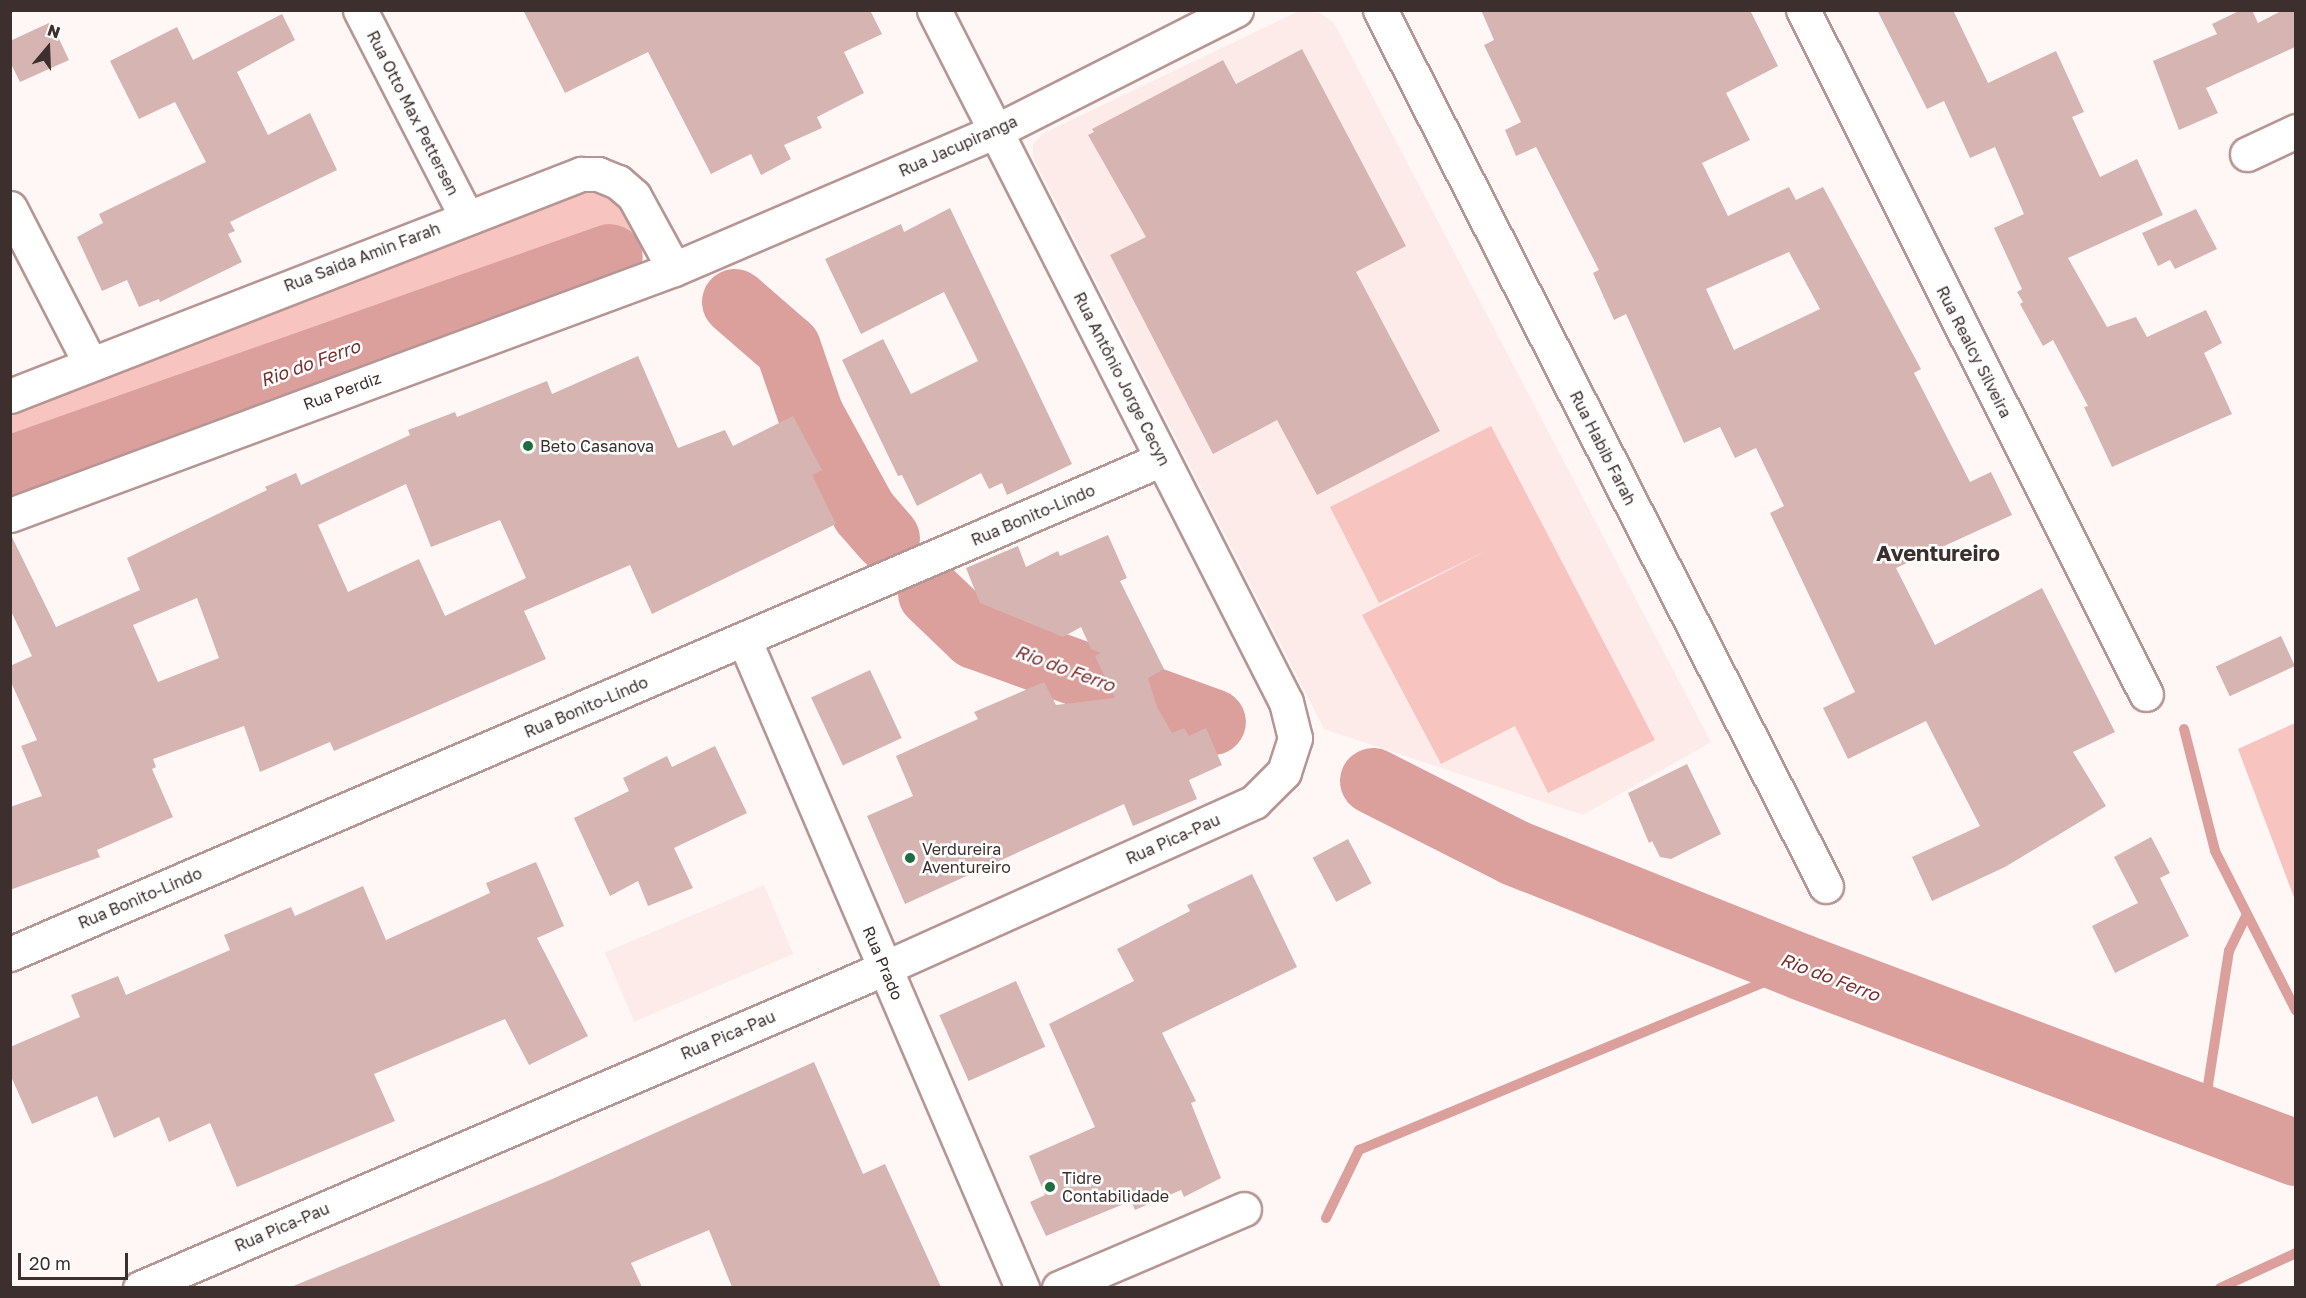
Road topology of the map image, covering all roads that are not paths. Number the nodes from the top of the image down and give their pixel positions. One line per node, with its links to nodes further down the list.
1 (360, 10): 10 (street, Rua Otto Max Pettersen)
2 (934, 10): 7 (street, Rua Antônio Jorge Cecyn)
3 (1236, 10): 7 (street, Rua Jacupiranga)
4 (1380, 10): 19 (street, Rua Habib Farah)
5 (1803, 10): 17 (street, Rua Realcy Silveira)
6 (2295, 130): 8 (street)
7 (996, 131): 11 (street, Rua Jacupiranga); 14 (street, Rua Antônio Jorge Cecyn)
8 (2247, 154)
9 (10, 208): 12 (street)
10 (466, 216): 11 (street, Rua Saida Amin Farah); 12 (street, Rua Saida Amin Farah)
11 (674, 269): 15 (street, Rua Perdiz)
12 (90, 363): 13 (street, Rua Saida Amin Farah)
13 (10, 396)
14 (1162, 459): 16 (street, Rua Bonito-Lindo); 18 (street, Rua Antônio Jorge Cecyn)
15 (10, 515)
16 (744, 639): 20 (street, Rua Bonito-Lindo); 21 (street, Rua Prado)
17 (2146, 694)
18 (1294, 752): 21 (street, Rua Pica-Pau)
19 (1826, 886)
20 (10, 954)
21 (885, 968): 23 (street, Rua Pica-Pau); 24 (street, Rua Prado)
22 (1244, 1209): 25 (street)
23 (140, 1287)
24 (1022, 1287)
25 (1059, 1287)

